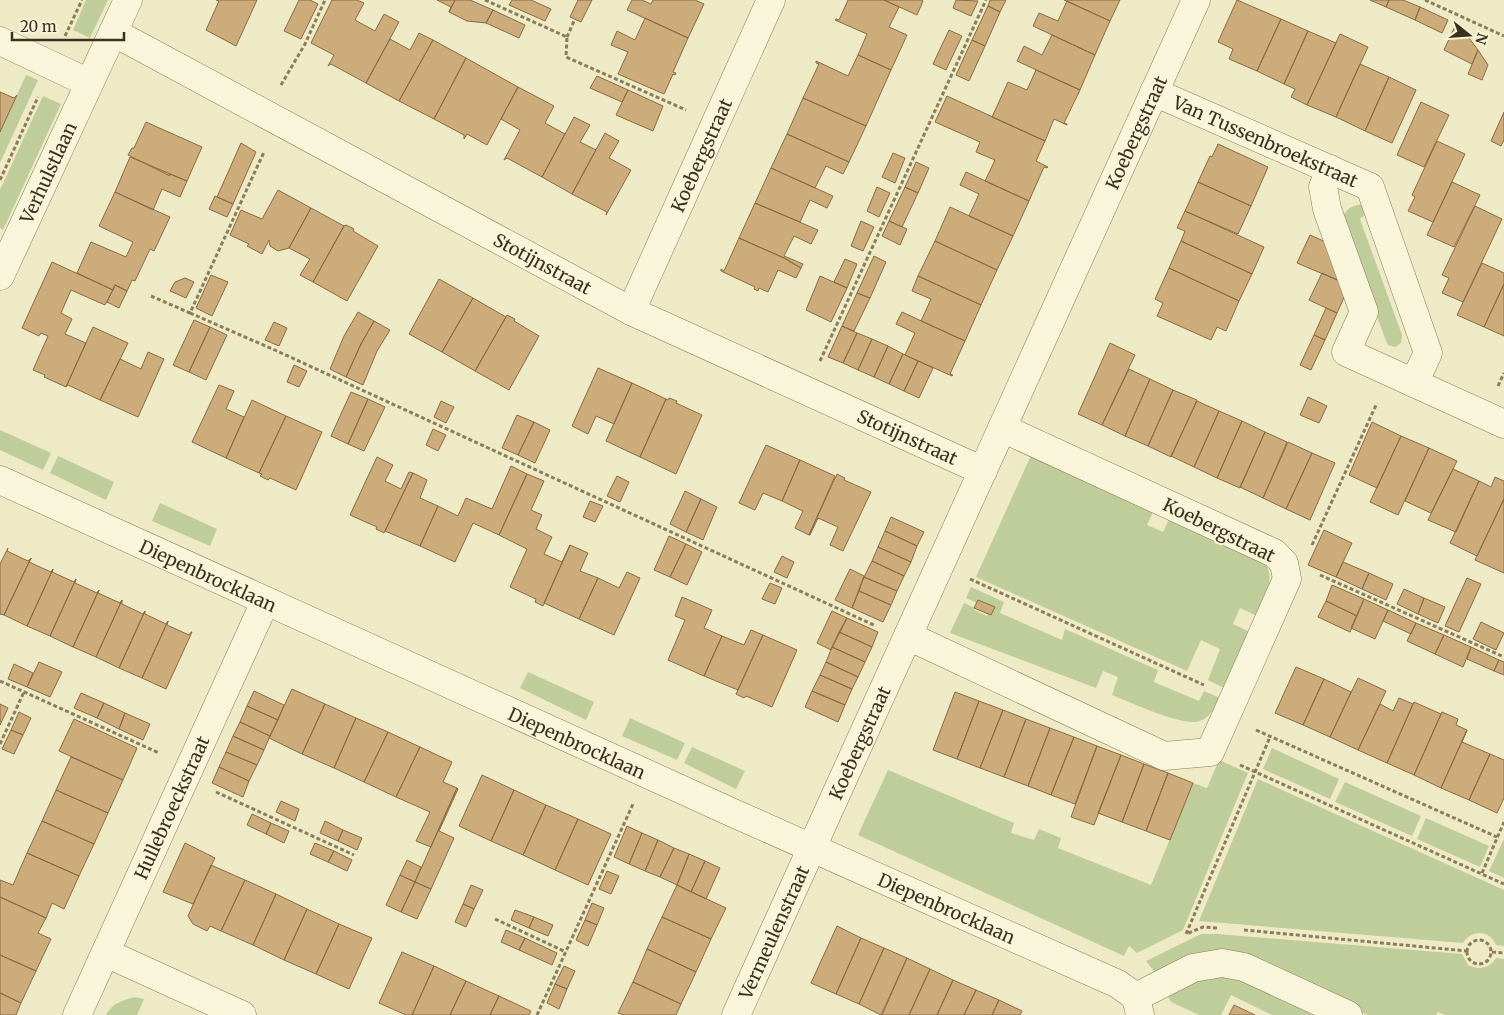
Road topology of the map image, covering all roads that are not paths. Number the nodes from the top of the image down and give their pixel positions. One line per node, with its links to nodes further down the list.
1 (128, 0): 4 (street, Verhulstlaan)
2 (771, 0): 10 (street, Koebergstraat)
3 (1196, 0): 7 (street, Koebergstraat)
4 (113, 32): 6 (street, Verhulstlaan); 10 (street, Stotijnstraat)
5 (0, 41): 6 (street)
6 (88, 83): 9 (street, Verhulstlaan)
7 (1154, 92): 8 (street, Van Tussenbroekstraat); 13 (street, Koebergstraat)
8 (1330, 169): 11 (street, Van Tussenbroekstraat); 11 (street)
9 (2, 266)
10 (631, 311): 14 (street, Stotijnstraat)
11 (1402, 378): 12 (street)
12 (1504, 424)
13 (1002, 428): 14 (street, Koebergstraat); 17 (street, Koebergstraat)
14 (983, 471): 17 (street, Koebergstraat)
15 (0, 480): 16 (street, Diepenbrocklaan)
16 (265, 602): 18 (street, Diepenbrocklaan); 19 (street, Hullebroeckstraat)
17 (907, 638): 18 (street, Koebergstraat)
18 (812, 849): 20 (street, Diepenbrocklaan); 23 (street, Vermeulenstraat)
19 (106, 953): 21 (street, Hullebroeckstraat); 22 (street)
20 (1138, 1006): 24 (street)
21 (77, 1015)
22 (242, 1015)
23 (736, 1015)
24 (1348, 1015)

